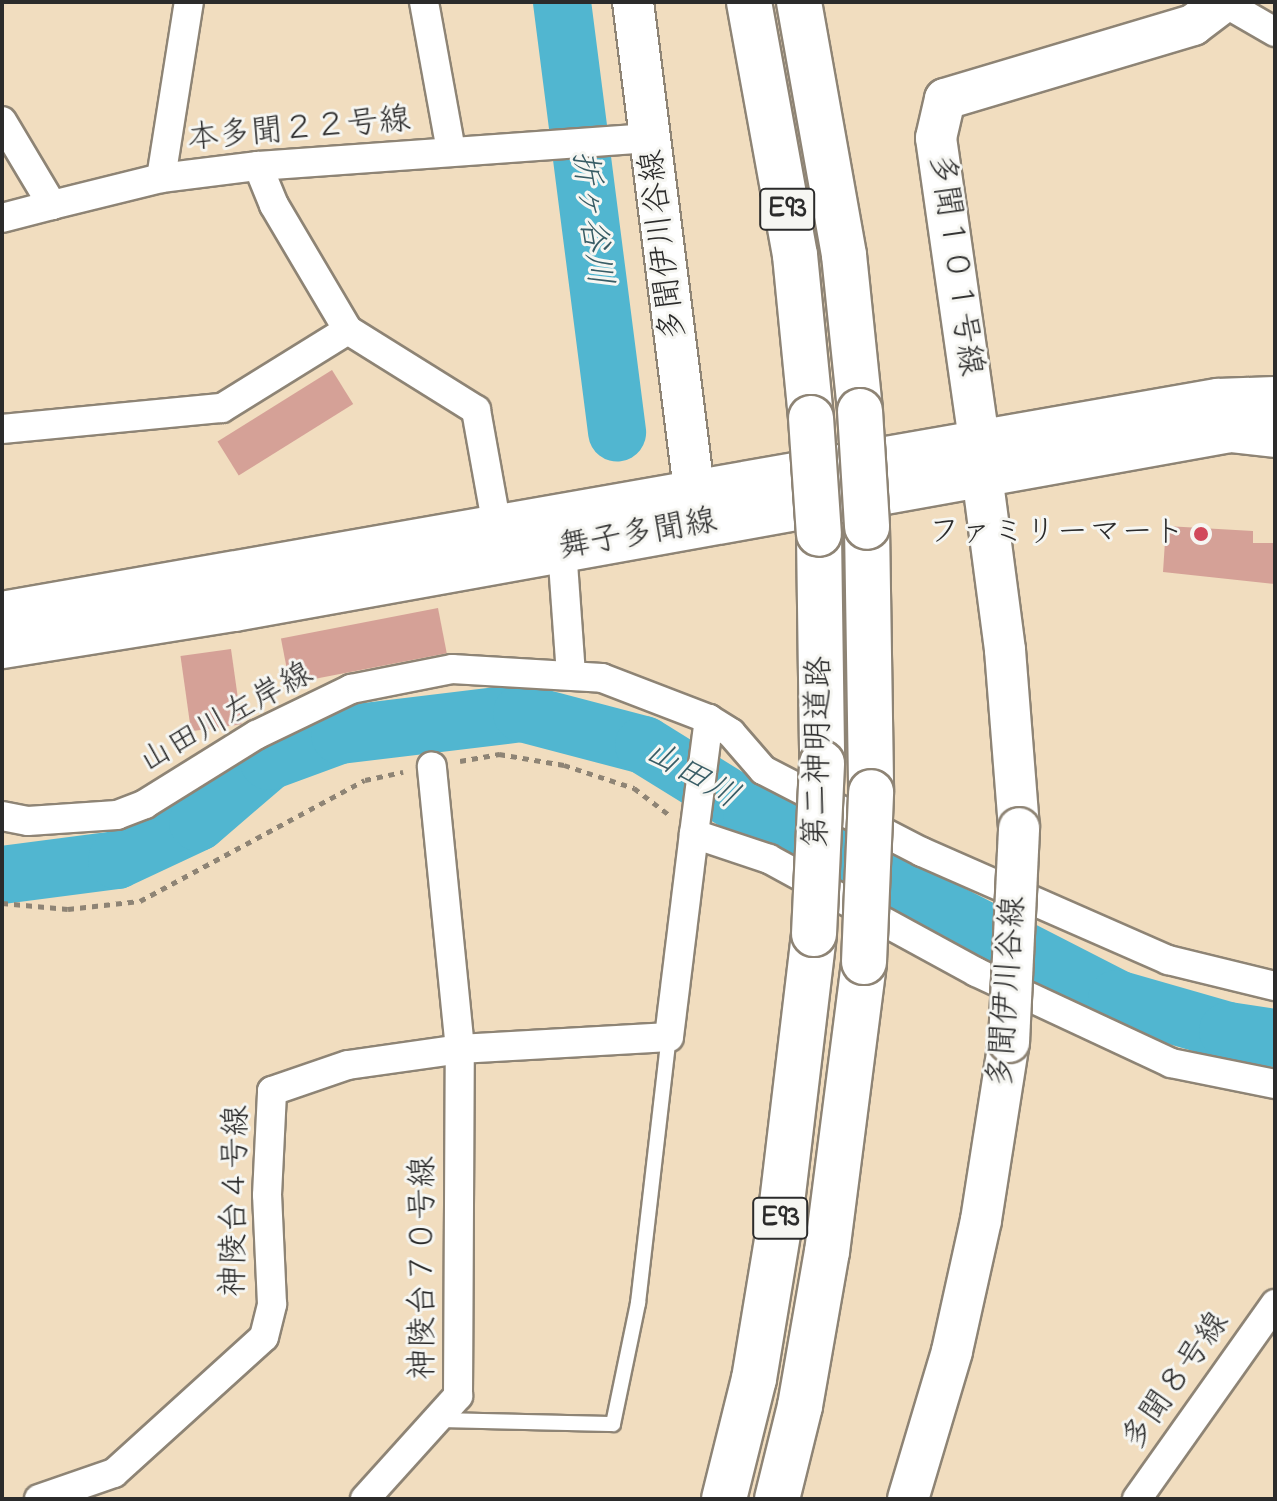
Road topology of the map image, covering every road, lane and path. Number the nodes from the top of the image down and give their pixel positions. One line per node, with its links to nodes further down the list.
1 (189, 2): 12 (street)
2 (424, 2): 10 (street)
3 (633, 2): 9 (street, 多聞伊川谷線)
4 (749, 2): 39 (highway, 第二神明道路 / E93, bridge)
5 (799, 2): 40 (highway, 第二神明道路 / E93, bridge)
6 (1223, 2): 7 (street); 19 (street, 多聞１０１号線)
7 (1275, 32)
8 (2, 121): 13 (street)
9 (653, 138): 10 (street, 本多聞２２号線); 20 (street, 多聞伊川谷線)
10 (451, 151): 11 (street, 本多聞２２号線)
11 (258, 166): 12 (street, 本多聞２２号線); 15 (street)
12 (161, 178): 13 (street, 本多聞２２号線)
13 (52, 205): 14 (street, 本多聞２２号線)
14 (2, 218)
15 (348, 330): 17 (street); 21 (street)
16 (1275, 397): 19 (street, 舞子多聞線)
17 (2, 429)
18 (1275, 437): 19 (street, 舞子多聞線)
19 (981, 457): 20 (street, 舞子多聞線); 41 (street, 多聞伊川谷線, bridge)
20 (696, 506): 21 (street, 舞子多聞線); 22 (street, 舞子多聞線)
21 (500, 542): 22 (street, 舞子多聞線); 23 (street, 舞子多聞線); 24 (street, 舞子多聞線)
22 (562, 549): 25 (street)
23 (2, 612)
24 (2, 648)
25 (571, 675): 26 (street, 山田川左岸線); 28 (street, 山田川左岸線)
26 (709, 719): 29 (street); 31 (street, 山田川左岸線)
27 (432, 766): 29 (path); 30 (path); 33 (street, 神陵台７０号線)
28 (2, 816)
29 (694, 834): 32 (street); 34 (street)
30 (2, 903)
31 (1275, 986)
32 (669, 1037): 33 (street, 神陵台４号線); 36 (lane)
33 (460, 1049): 36 (street, 神陵台７０号線); 38 (street, 神陵台４号線)
34 (1275, 1084)
35 (1275, 1304): 42 (street, 多聞８号線)
36 (437, 1420): 37 (street, 神陵台７０号線)
37 (368, 1498)
38 (39, 1499)
39 (724, 1499)
40 (777, 1499)
41 (908, 1499)
42 (1137, 1499)

